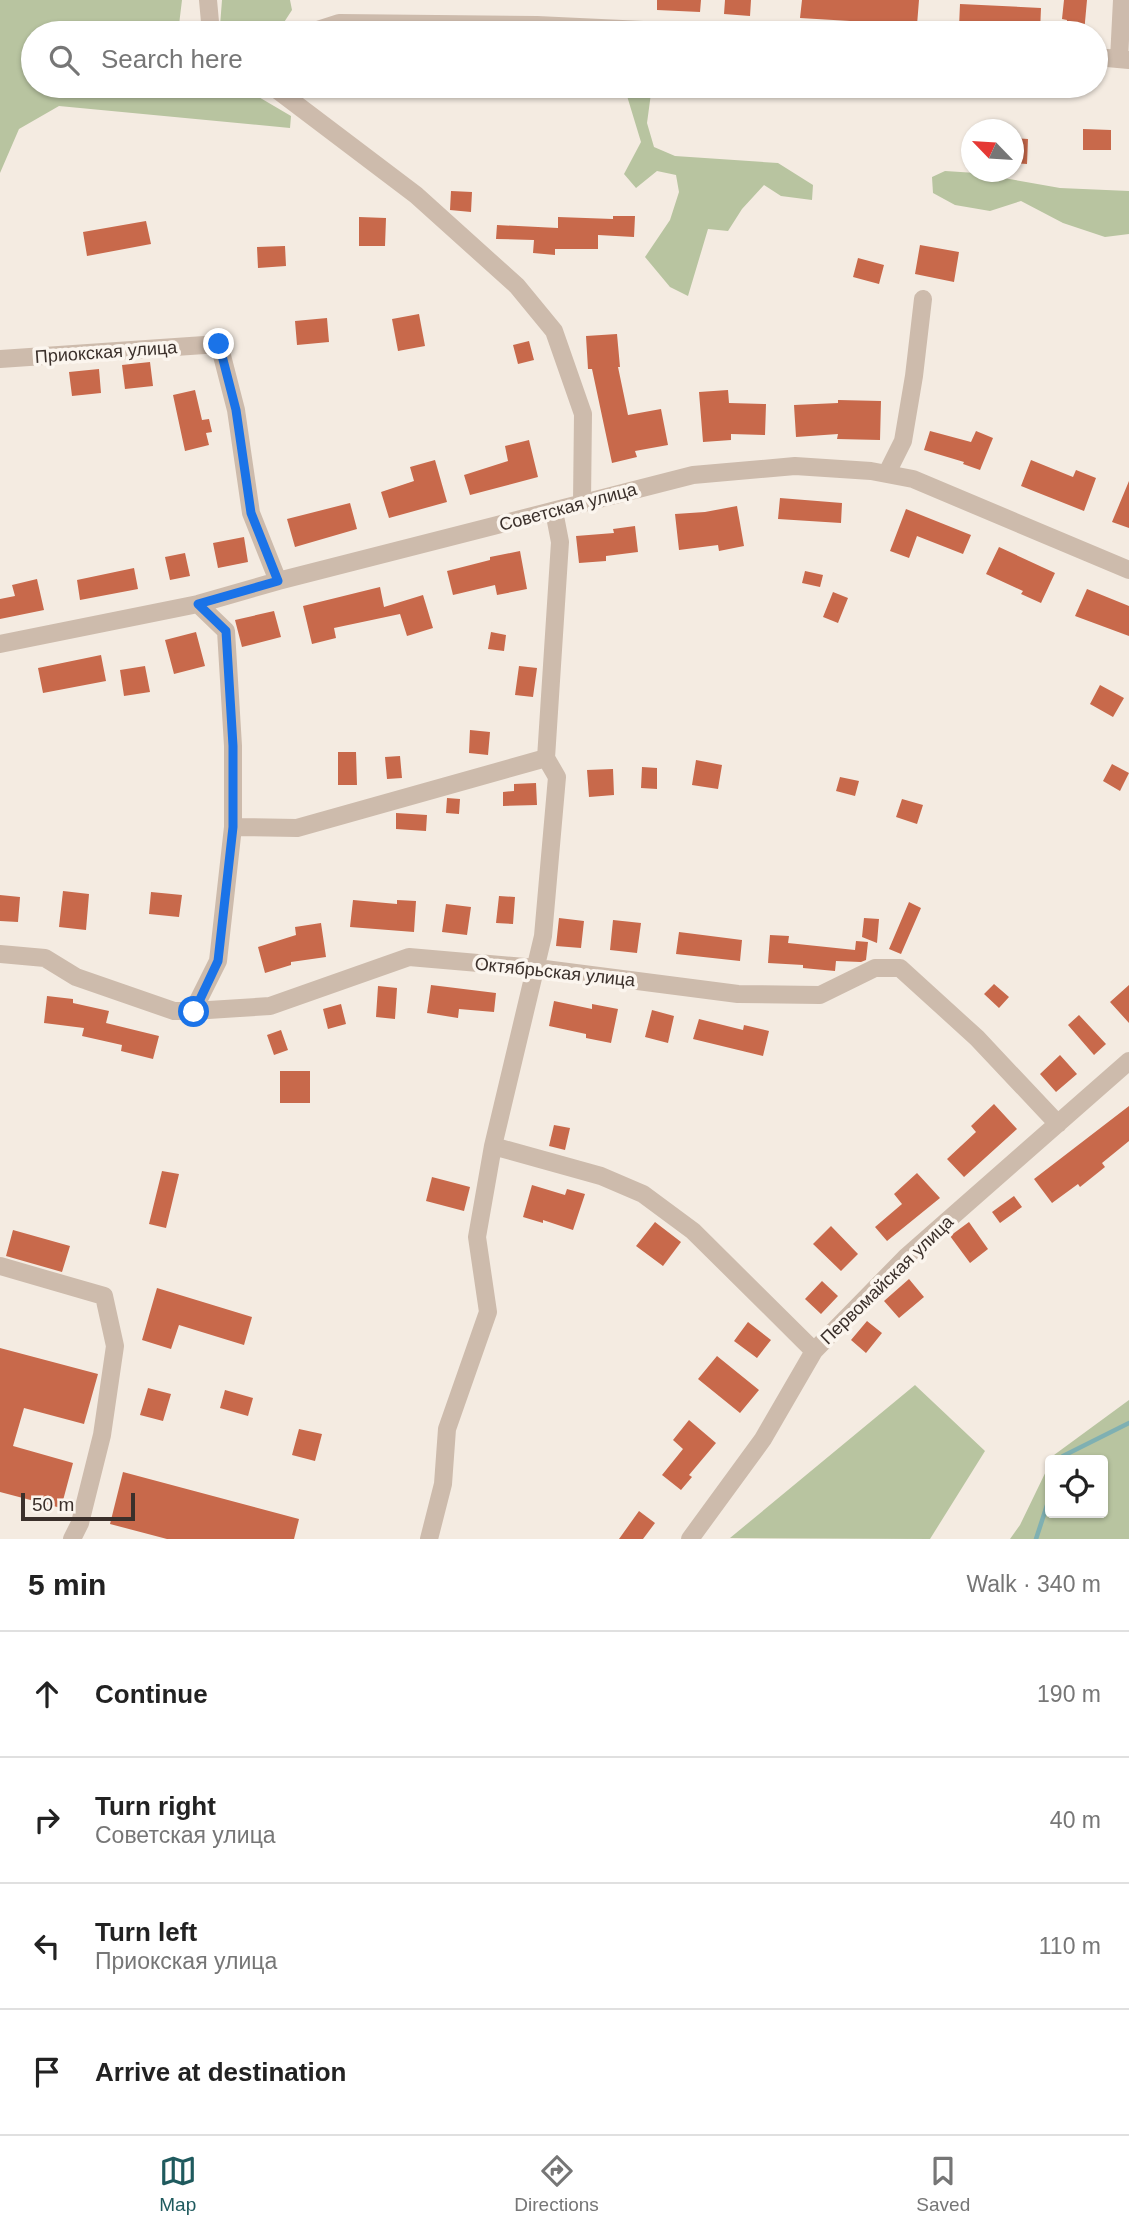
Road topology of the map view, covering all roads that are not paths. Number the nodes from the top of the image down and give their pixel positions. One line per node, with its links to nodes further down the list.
1 (208, 0): 3 (street)
2 (1122, 0): 4 (street)
3 (210, 21)
4 (1124, 59)
5 (288, 98): 9 (street)
6 (923, 299): 8 (street)
7 (0, 359): 12 (street, Приокская улица)
8 (887, 473): 9 (street, Советская улица); 11 (street, Советская улица)
9 (582, 502): 10 (street, Советская улица)
10 (554, 511): 12 (street, Советская улица); 15 (street)
11 (1129, 570)
12 (278, 581): 13 (street, Советская улица)
13 (198, 604): 14 (street, Советская улица); 16 (street)
14 (0, 644)
15 (546, 758): 16 (street); 18 (street)
16 (233, 827): 19 (street)
17 (0, 954): 19 (street, Октябрьская улица)
18 (537, 968): 19 (street, Октябрьская улица); 21 (street, Октябрьская улица); 22 (street)
19 (194, 1012)
20 (1129, 1061): 21 (street, Первомайская улица)
21 (1058, 1124): 24 (street, Первомайская улица)
22 (493, 1146): 24 (street); 26 (street)
23 (0, 1266): 25 (street)
24 (814, 1351): 27 (street, Первомайская улица)
25 (72, 1539)
26 (429, 1539)
27 (691, 1539)

